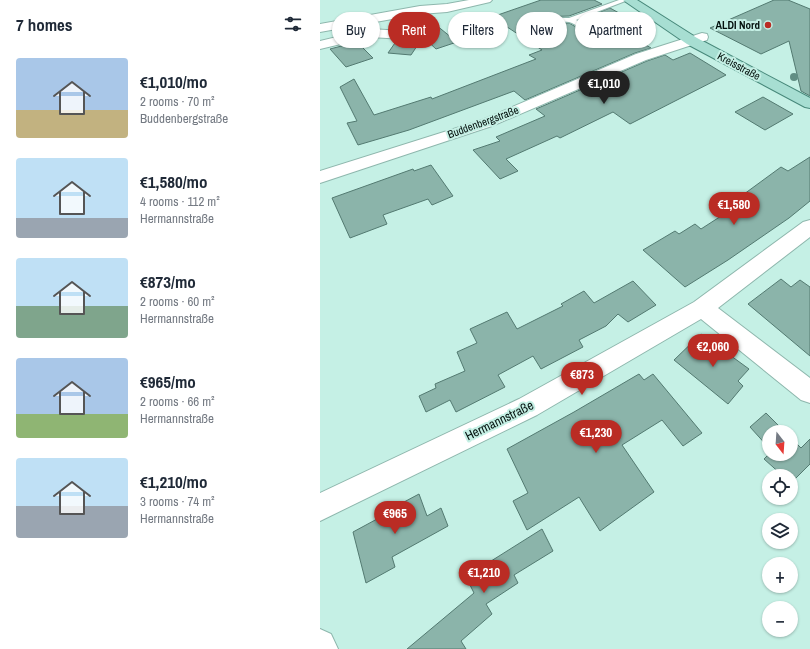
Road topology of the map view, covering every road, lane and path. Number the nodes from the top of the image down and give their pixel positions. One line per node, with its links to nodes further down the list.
1 (486, 0): 8 (street)
2 (625, 0): 6 (lane)
3 (629, 0): 10 (main road, Kreisstraße)
4 (642, 0): 10 (main road, Kreisstraße)
5 (567, 20): 6 (lane)
6 (570, 20): 7 (lane)
7 (575, 23)
8 (320, 28)
9 (388, 34): 11 (street)
10 (692, 36): 12 (main road, Kreisstraße); 13 (main road, Kreisstraße); 14 (street, Buddenbergstraße)
11 (320, 44)
12 (810, 94)
13 (810, 104)
14 (320, 177)
15 (810, 227): 16 (street, Hermannstraße)
16 (702, 308): 17 (street); 18 (street, Hermannstraße)
17 (810, 392)
18 (320, 507)
19 (320, 645): 20 (street)
20 (322, 649)

